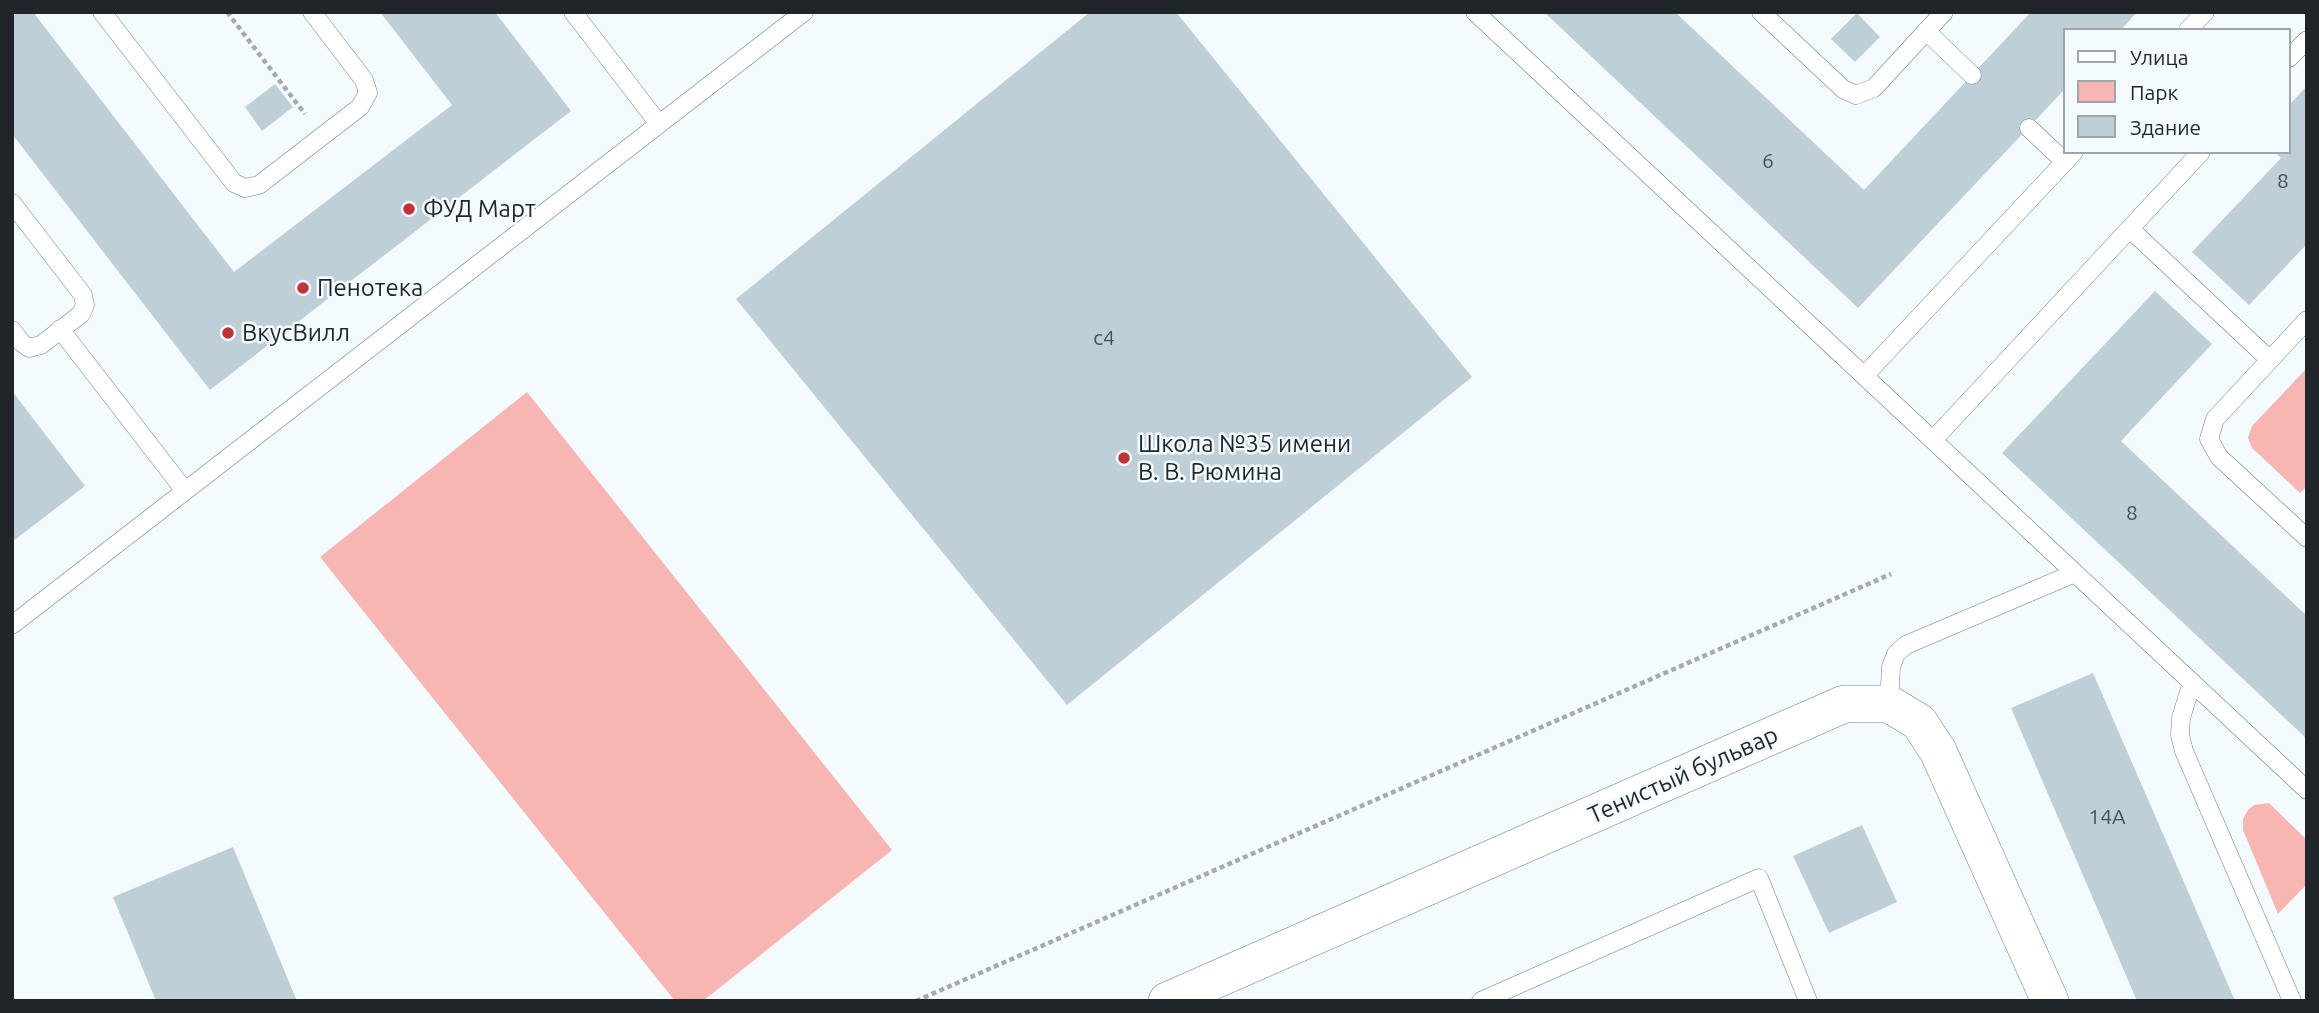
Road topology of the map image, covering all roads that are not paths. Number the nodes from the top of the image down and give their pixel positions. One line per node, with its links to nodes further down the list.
1 (102, 12): 2 (lane)
2 (312, 12)
3 (573, 12): 14 (lane)
4 (804, 12): 14 (lane)
5 (1475, 12): 25 (lane)
6 (1761, 12): 10 (lane)
7 (1944, 12): 10 (lane)
8 (2205, 12): 9 (lane)
9 (2190, 28)
10 (1926, 31): 13 (lane)
11 (2307, 40): 12 (lane)
12 (2291, 56)
13 (1972, 75)
14 (659, 124): 27 (lane)
15 (2029, 128): 16 (lane)
16 (2064, 153)
17 (2199, 154): 20 (lane)
18 (2069, 157): 25 (lane)
19 (12, 203): 23 (lane)
20 (2130, 229): 24 (lane); 26 (lane)
21 (2307, 320): 24 (lane)
22 (12, 330): 23 (lane)
23 (61, 330): 27 (lane)
24 (2270, 360): 28 (lane)
25 (1864, 376): 26 (lane)
26 (1933, 440): 29 (lane)
27 (186, 491): 30 (lane)
28 (2307, 538)
29 (2075, 573): 31 (lane); 32 (lane)
30 (12, 625)
31 (2192, 682): 33 (lane); 38 (lane)
32 (1889, 704): 34 (street, Тенистый бульвар); 37 (street)
33 (2307, 790)
34 (1167, 1001)
35 (1480, 1001): 36 (lane)
36 (1808, 1001)
37 (2050, 1001)
38 (2292, 1001)

